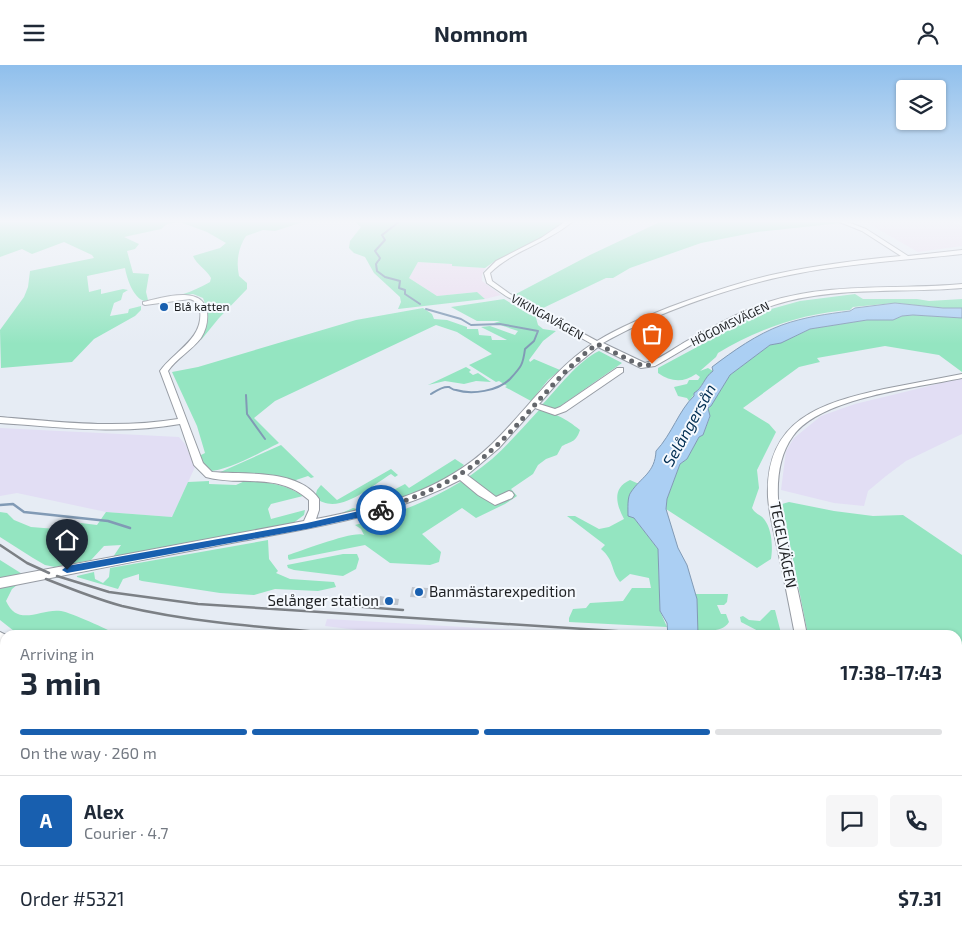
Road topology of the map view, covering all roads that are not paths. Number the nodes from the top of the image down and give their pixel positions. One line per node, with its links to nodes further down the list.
1 (499, 262): 5 (street, VIKINGAVÄGEN)
2 (873, 262): 5 (street)
3 (962, 286): 5 (street, HÖGOMSVÄGEN)
4 (145, 303): 10 (street)
5 (597, 344): 8 (street)
6 (620, 370): 8 (street)
7 (962, 376): 15 (street, TEGELVÄGEN)
8 (534, 405): 11 (street)
9 (0, 420): 10 (street)
10 (183, 421): 13 (street)
11 (460, 475): 12 (street); 13 (street)
12 (509, 495)
13 (307, 526): 14 (street)
14 (0, 583)
15 (800, 630)

